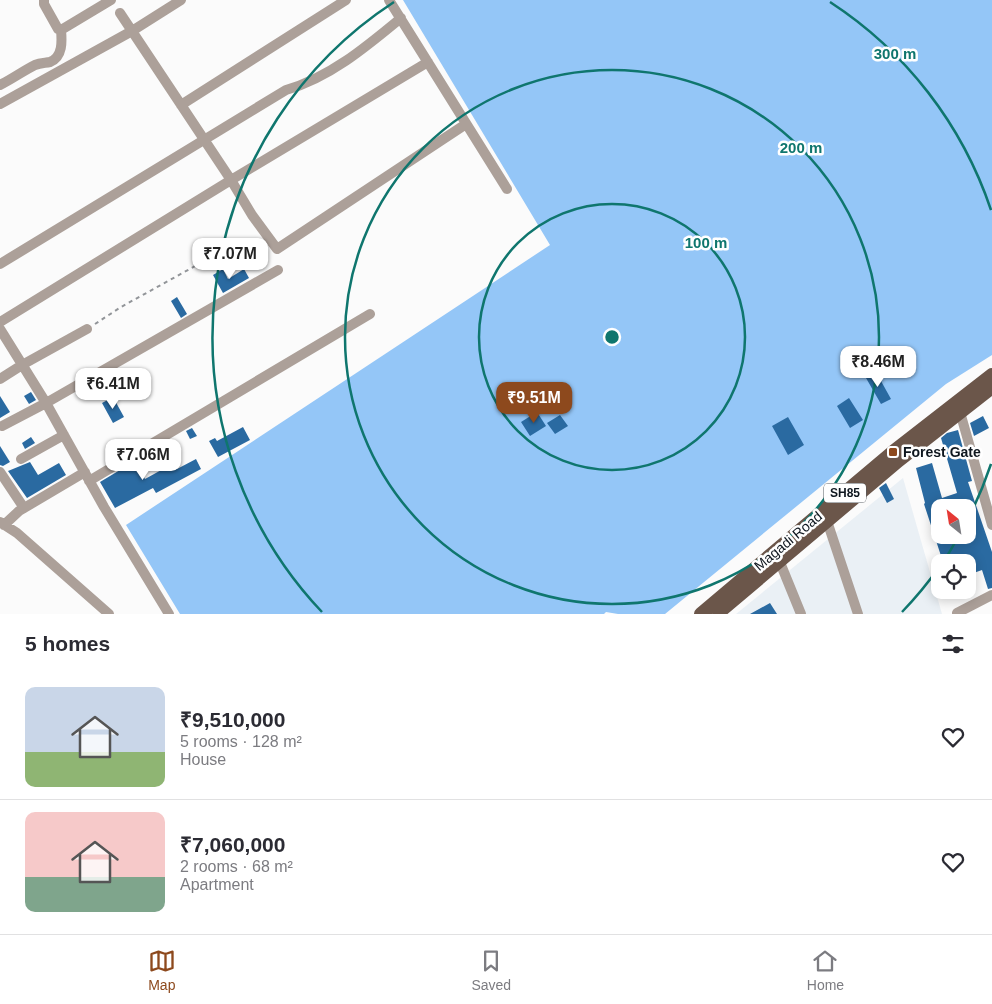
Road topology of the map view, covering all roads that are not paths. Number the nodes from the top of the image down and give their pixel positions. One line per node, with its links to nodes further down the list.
1 (44, 0): 8 (street)
2 (112, 0): 8 (street)
3 (181, 0): 9 (street)
4 (346, 0): 13 (street)
5 (389, 0): 7 (street)
6 (120, 13): 9 (street)
7 (401, 18): 10 (street); 15 (street)
8 (61, 30): 11 (street)
9 (132, 31): 12 (street); 13 (street)
10 (428, 62): 14 (street); 16 (street)
11 (0, 85)
12 (0, 104)
13 (181, 105): 15 (street)
14 (466, 124): 16 (street); 17 (street)
15 (205, 141): 16 (street); 18 (street)
16 (231, 180): 21 (street)
17 (507, 189)
18 (0, 264)
19 (278, 270): 28 (street)
20 (370, 314): 34 (street)
21 (0, 322)
22 (0, 329): 24 (street)
23 (87, 329): 24 (street)
24 (22, 365): 26 (street); 28 (street)
25 (992, 375): 44 (main road, Magadi Road / SH85)
26 (0, 379)
27 (992, 387): 29 (main road, Magadi Road / SH85)
28 (46, 403): 30 (street); 31 (street)
29 (960, 412): 36 (main road, Magadi Road / SH85); 38 (street)
30 (2, 426)
31 (64, 435): 32 (street); 34 (street)
32 (21, 459)
33 (0, 472): 35 (street)
34 (87, 476): 35 (street); 43 (street)
35 (24, 508): 37 (street)
36 (826, 522): 39 (main road, Magadi Road / SH85); 47 (street)
37 (2, 524): 42 (street)
38 (992, 526)
39 (779, 560): 45 (main road, Magadi Road / SH85); 46 (street)
40 (992, 595): 41 (street)
41 (957, 612)
42 (110, 614)
43 (169, 614)
44 (701, 614)
45 (716, 614)
46 (801, 614)
47 (858, 614)

